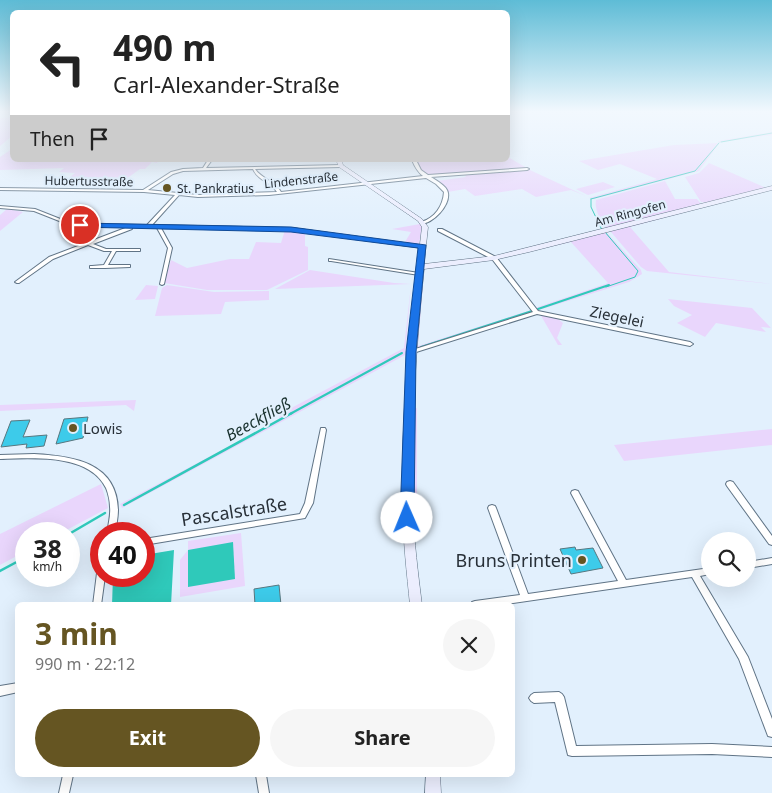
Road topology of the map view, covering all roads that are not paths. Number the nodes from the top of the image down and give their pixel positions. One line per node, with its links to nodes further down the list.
1 (209, 162): 5 (street)
2 (302, 162): 6 (street)
3 (414, 162): 9 (street)
4 (341, 163): 6 (street); 10 (street)
5 (204, 169): 7 (street); 13 (street)
6 (304, 169): 7 (street)
7 (254, 170): 14 (street)
8 (527, 170): 9 (street, Lindenstraße)
9 (426, 177): 10 (street, Lindenstraße); 17 (street)
10 (366, 184): 14 (street, Lindenstraße); 17 (street)
11 (772, 188): 26 (street, Am Ringofen)
12 (0, 189): 13 (street, Hubertusstraße)
13 (144, 191): 15 (street, Hubertusstraße)
14 (280, 193): 15 (street, Lindenstraße)
15 (178, 194): 19 (street)
16 (0, 207): 18 (street)
17 (423, 223): 23 (street)
18 (133, 226): 19 (street); 22 (street)
19 (149, 226): 20 (street)
20 (158, 226): 23 (street); 33 (street)
21 (440, 230): 26 (street)
22 (89, 244): 24 (street); 32 (street)
23 (423, 246): 31 (street)
24 (115, 250): 25 (street); 30 (street)
25 (138, 250)
26 (494, 258): 31 (street, Am Ringofen); 34 (street)
27 (332, 260): 31 (street)
28 (128, 266): 30 (street)
29 (92, 267): 30 (street)
30 (106, 267)
31 (420, 270): 36 (street)
32 (17, 282)
33 (162, 284)
34 (538, 312): 35 (street, Ziegelei); 36 (street)
35 (690, 344)
36 (411, 352): 53 (street)
37 (323, 430): 43 (street, Pascalstraße)
38 (0, 458): 42 (street)
39 (730, 484): 44 (street)
40 (575, 493): 49 (street)
41 (492, 508): 51 (street)
42 (112, 522)
43 (155, 540)
44 (772, 542)
45 (772, 561): 46 (street)
46 (756, 564)
47 (701, 573): 48 (street)
48 (695, 574): 49 (street); 58 (street)
49 (622, 584): 51 (street)
50 (99, 587): 52 (street)
51 (525, 597): 54 (street)
52 (97, 602)
53 (416, 602)
54 (494, 602)
55 (15, 688): 56 (street)
56 (0, 691)
57 (534, 698): 59 (street)
58 (772, 732)
59 (772, 752)
60 (68, 777): 63 (street)
61 (261, 777): 64 (street)
62 (433, 777): 65 (street)
63 (64, 793)
64 (264, 793)
65 (433, 793)

